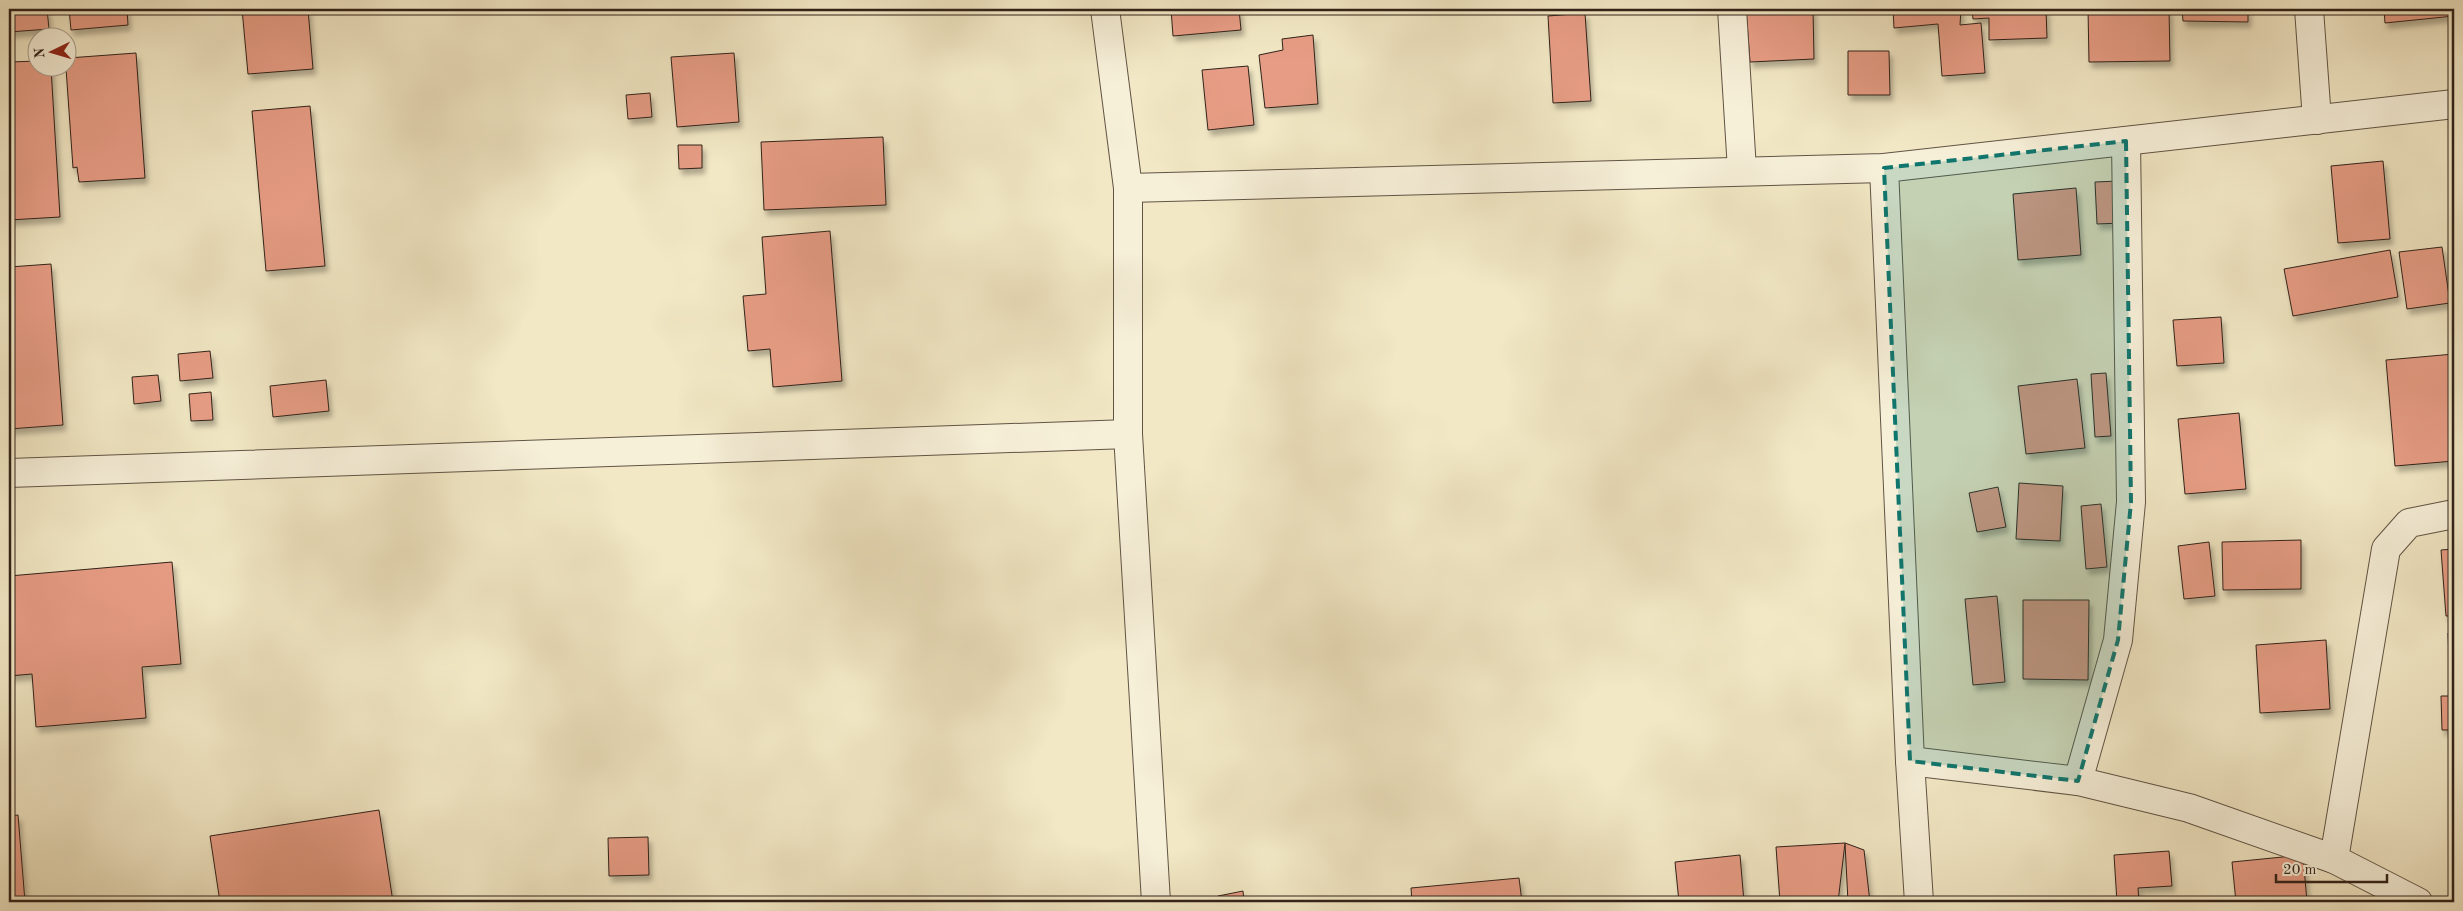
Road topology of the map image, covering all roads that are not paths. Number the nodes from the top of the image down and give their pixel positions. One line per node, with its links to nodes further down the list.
1 (1105, 9): 9 (street)
2 (1732, 9): 8 (street)
3 (2309, 9): 5 (street)
4 (2454, 104): 5 (street)
5 (2317, 120): 6 (street)
6 (2126, 141): 7 (street); 14 (street)
7 (1884, 168): 8 (street); 13 (street)
8 (1742, 170): 9 (street)
9 (1128, 188): 10 (street)
10 (1128, 434): 11 (street); 17 (street)
11 (9, 473)
12 (2454, 514): 15 (street)
13 (1910, 760): 14 (street); 18 (street)
14 (2078, 781): 15 (street)
15 (2334, 859): 16 (street)
16 (2378, 892): 19 (street)
17 (1156, 902)
18 (1919, 902)
19 (2418, 902)

